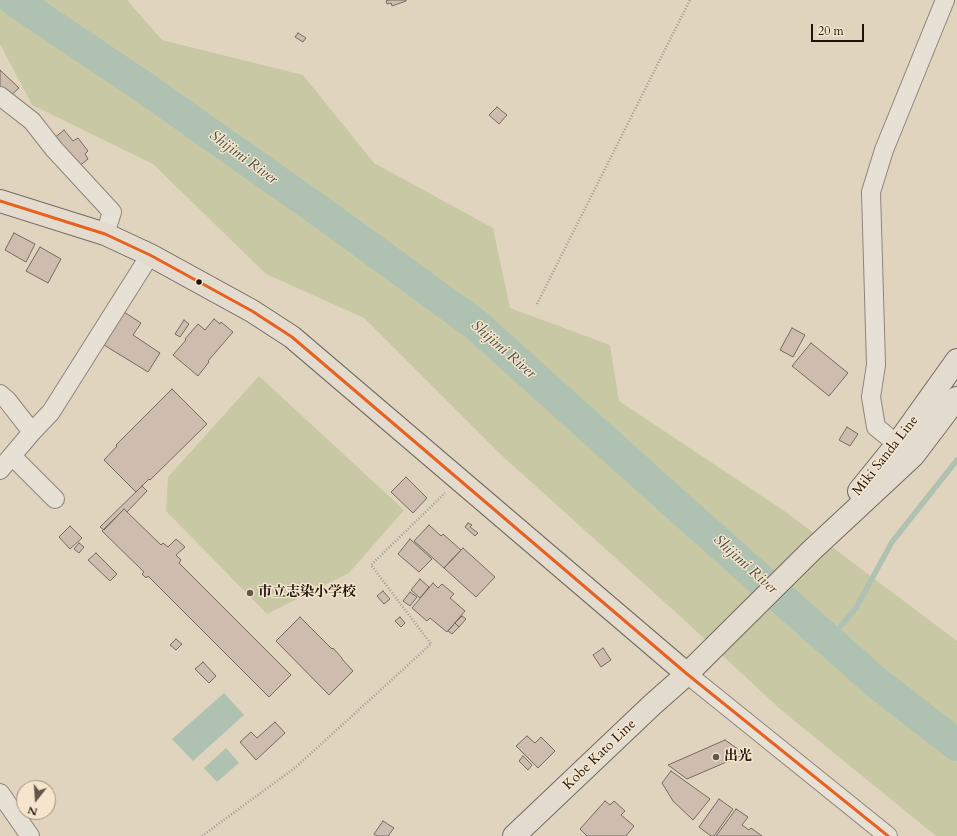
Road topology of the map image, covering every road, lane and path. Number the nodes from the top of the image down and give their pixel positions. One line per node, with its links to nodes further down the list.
1 (690, 0): 7 (path)
2 (945, 0): 12 (street)
3 (0, 96): 5 (street)
4 (0, 201): 5 (main road)
5 (105, 234): 6 (main road)
6 (150, 255): 11 (street); 15 (main road)
7 (538, 304)
8 (957, 360): 12 (main road, Miki Sanda Line)
9 (0, 394): 11 (street)
10 (957, 398): 12 (main road, Miki Sanda Line)
11 (32, 432): 13 (street)
12 (905, 450): 17 (main road, Miki Sanda Line)
13 (12, 456): 14 (street); 16 (street)
14 (0, 470)
15 (459, 479): 17 (main road); 21 (path)
16 (55, 499)
17 (687, 674): 19 (main road, Kobe Kato Line); 22 (street)
18 (0, 793): 20 (street)
19 (517, 835)
20 (30, 836)
21 (202, 836)
22 (888, 836)

